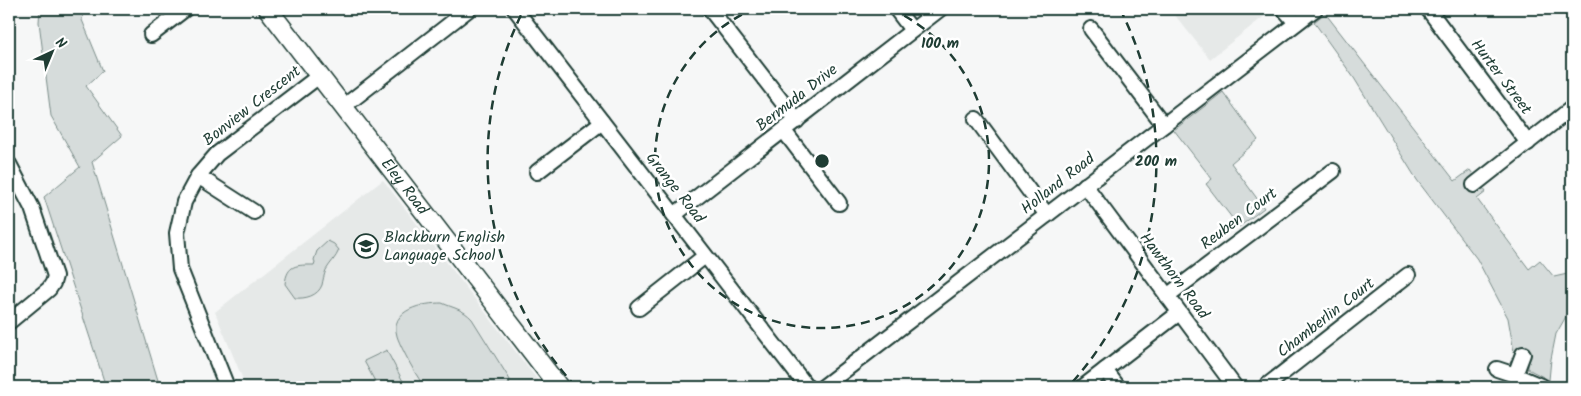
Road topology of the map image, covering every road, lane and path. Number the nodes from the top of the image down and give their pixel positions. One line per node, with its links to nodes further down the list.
1 (185, 9): 14 (street)
2 (268, 9): 15 (main road, Eley Road)
3 (470, 9): 16 (street)
4 (515, 9): 20 (street, Grange Road)
5 (710, 9): 19 (street)
6 (896, 9): 13 (street)
7 (940, 9): 13 (street, Bermuda Drive)
8 (1284, 9): 11 (street)
9 (1315, 9): 11 (street, Holland Road)
10 (1428, 9): 23 (street, Hurter Street)
11 (1296, 23): 21 (street, Holland Road)
12 (1091, 29): 21 (street)
13 (912, 30): 19 (street, Bermuda Drive)
14 (151, 35)
15 (319, 76): 16 (main road, Eley Road); 27 (street, Bonview Crescent)
16 (343, 107): 45 (main road, Eley Road)
17 (1572, 108): 23 (street)
18 (976, 120): 33 (street)
19 (797, 121): 22 (street, Bermuda Drive)
20 (602, 122): 26 (street); 32 (street, Grange Road)
21 (1164, 125): 28 (street, Holland Road)
22 (784, 131): 30 (street); 32 (street, Bermuda Drive)
23 (1528, 143): 29 (street)
24 (9, 164): 39 (street)
25 (1332, 171): 36 (street, Reuben Court)
26 (537, 172)
27 (198, 176): 31 (street); 44 (street, Bonview Crescent)
28 (1085, 185): 33 (street, Holland Road); 36 (street, Hawthorn Road)
29 (1474, 185)
30 (839, 203)
31 (254, 212)
32 (674, 215): 34 (street, Grange Road)
33 (1047, 215): 47 (street, Holland Road)
34 (705, 256): 37 (street); 46 (street, Grange Road)
35 (1408, 275): 51 (street, Chamberlin Court)
36 (1167, 296): 38 (street, Hawthorn Road)
37 (639, 308)
38 (1179, 313): 42 (street); 50 (street, Hawthorn Road)
39 (9, 322)
40 (1523, 354): 43 (street)
41 (1497, 369): 43 (street)
42 (1105, 370): 48 (street); 49 (street)
43 (1515, 375): 52 (street)
44 (227, 387)
45 (559, 387)
46 (807, 387)
47 (823, 387)
48 (1083, 387)
49 (1118, 387)
50 (1235, 387)
51 (1265, 387)
52 (1543, 387)

